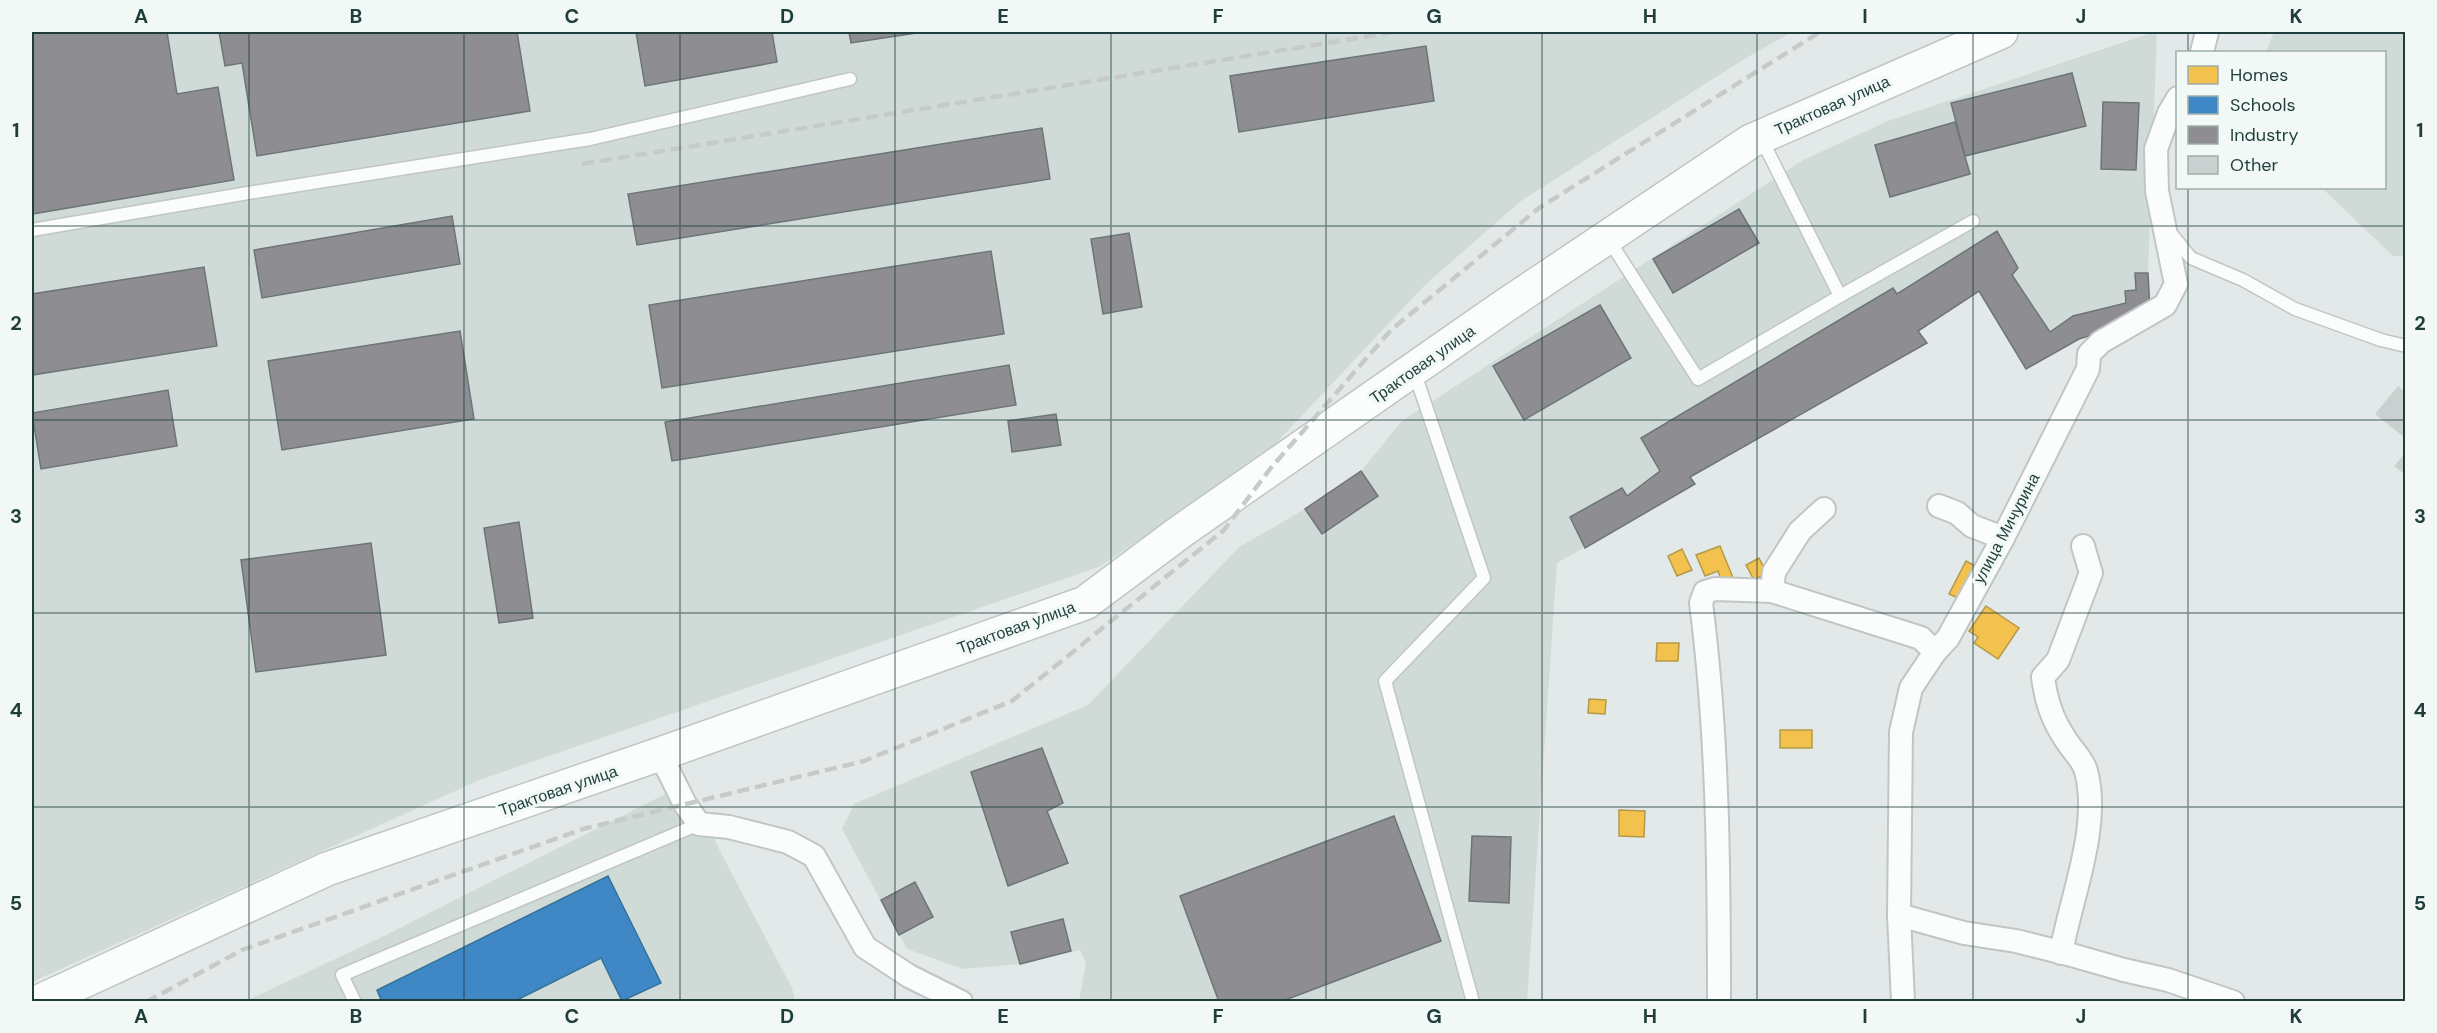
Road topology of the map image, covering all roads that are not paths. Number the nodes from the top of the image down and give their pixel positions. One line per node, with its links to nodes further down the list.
1 (2001, 32): 6 (main road, Трактовая улица)
2 (2207, 32): 3 (street)
3 (2202, 51)
4 (850, 79): 9 (lane)
5 (2176, 101): 8 (street, улица Мичурина)
6 (1760, 136): 10 (main road, Трактовая улица); 11 (lane)
7 (1973, 220): 11 (lane)
8 (2166, 228): 12 (lane); 16 (street, улица Мичурина)
9 (32, 230)
10 (1607, 237): 11 (lane); 13 (main road, Трактовая улица)
11 (1840, 296)
12 (2406, 346)
13 (1414, 369): 20 (main road, Трактовая улица); 27 (lane)
14 (1940, 506): 16 (street)
15 (1824, 509): 18 (street)
16 (2003, 538): 19 (street, улица Мичурина)
17 (2083, 546): 23 (street)
18 (1772, 591): 19 (street); 28 (street)
19 (1935, 652): 22 (street, улица Мичурина)
20 (660, 754): 21 (street); 24 (main road, Трактовая улица)
21 (699, 824): 25 (lane); 26 (street)
22 (1899, 915): 23 (street); 29 (street, улица Мичурина)
23 (2061, 953): 30 (street)
24 (38, 1002)
25 (355, 1002)
26 (961, 1002)
27 (1473, 1002)
28 (1719, 1002)
29 (1903, 1002)
30 (2232, 1002)

